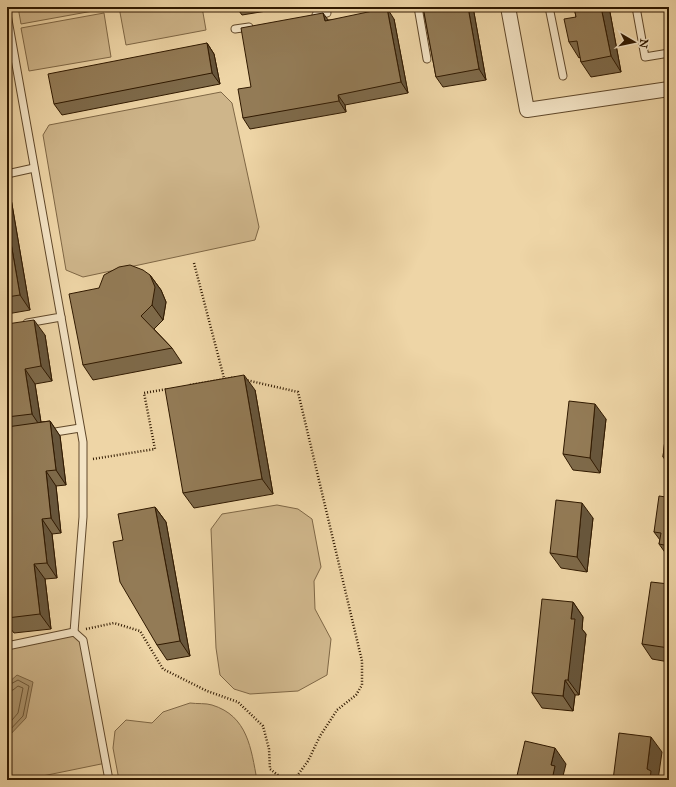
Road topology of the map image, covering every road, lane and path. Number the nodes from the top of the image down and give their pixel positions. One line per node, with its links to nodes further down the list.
1 (326, 7): 7 (lane)
2 (418, 7): 11 (lane)
3 (508, 7): 13 (street)
4 (549, 7): 12 (lane)
5 (636, 7): 10 (lane)
6 (7, 14): 14 (lane)
7 (304, 17)
8 (258, 25): 9 (lane)
9 (236, 29)
10 (669, 53)
11 (427, 59)
12 (563, 76)
13 (669, 89)
14 (34, 168): 15 (lane); 17 (lane)
15 (7, 174)
16 (194, 263): 19 (path)
17 (61, 317): 18 (lane); 22 (lane)
18 (22, 324)
19 (224, 378): 20 (path); 25 (path)
20 (187, 385)
21 (173, 388): 24 (path)
22 (80, 428): 23 (lane); 24 (lane)
23 (41, 434)
24 (83, 461): 25 (lane)
25 (74, 632): 26 (lane); 27 (lane)
26 (7, 646)
27 (109, 780)

